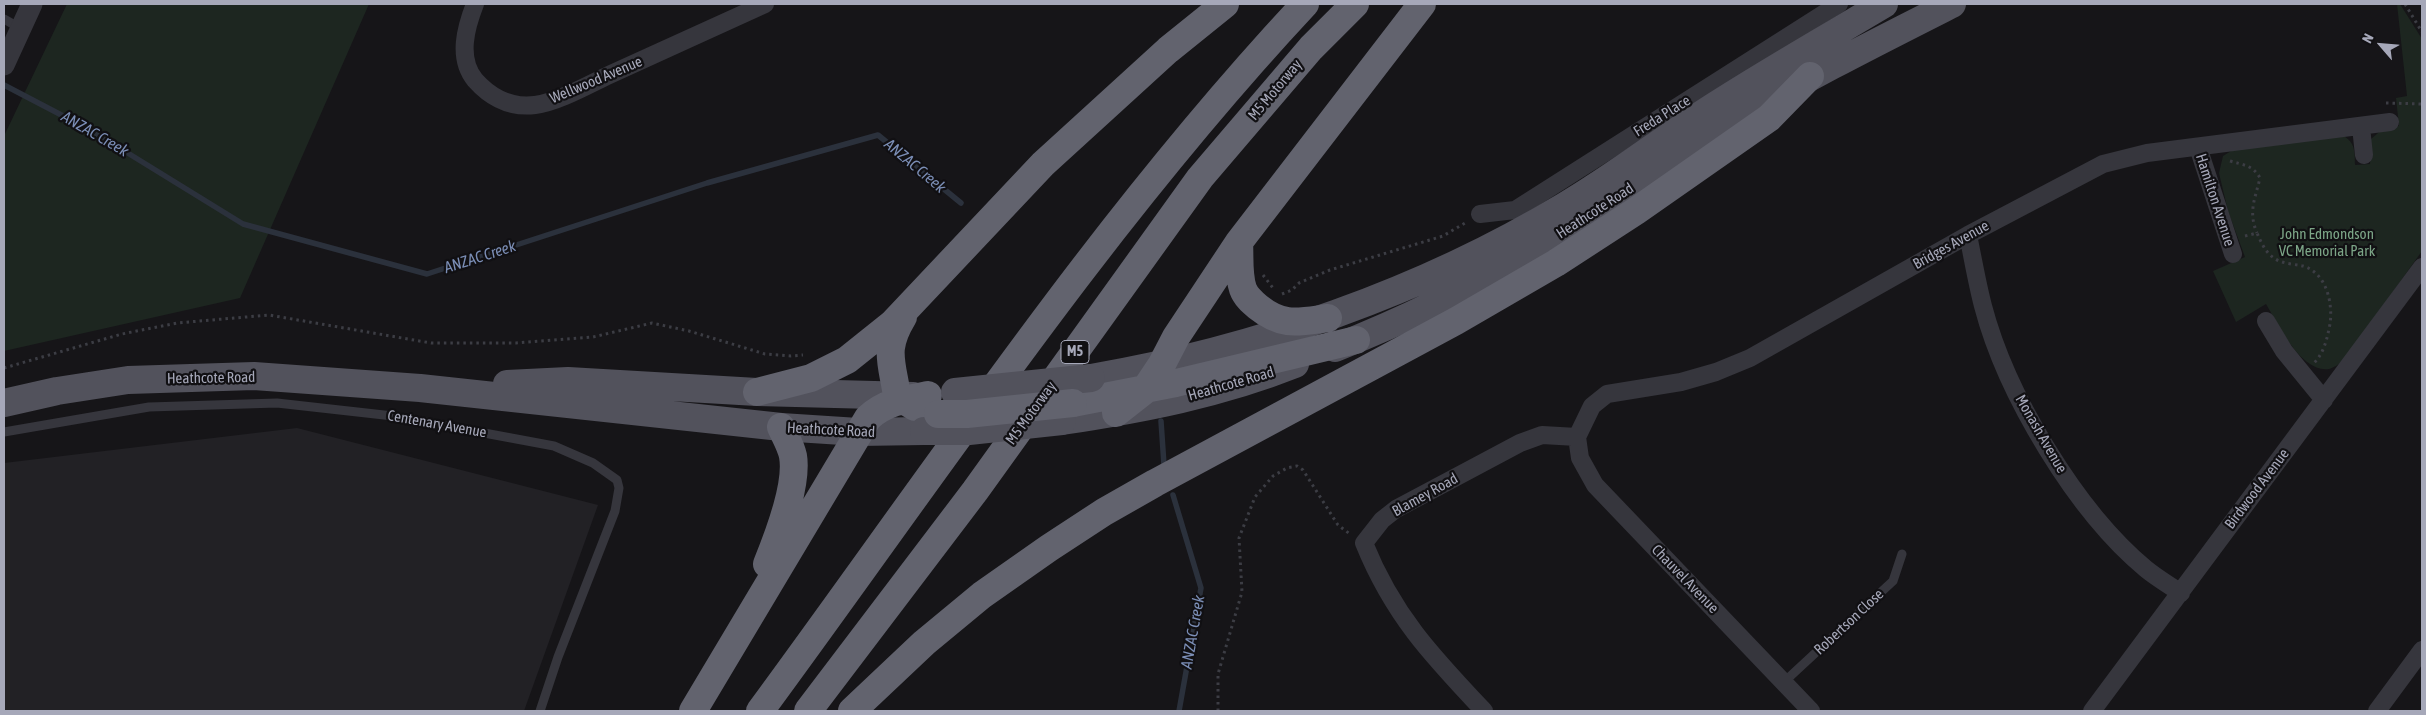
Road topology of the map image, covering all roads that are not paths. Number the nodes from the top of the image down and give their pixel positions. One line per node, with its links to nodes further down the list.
1 (32, 4): 11 (street)
2 (475, 4): 3 (street, Wellwood Avenue)
3 (765, 4)
4 (1225, 4): 23 (highway)
5 (1306, 4): 48 (highway)
6 (1355, 4): 49 (highway, M5 Motorway / M5)
7 (1422, 4): 20 (highway)
8 (1839, 4): 18 (street, Freda Place)
9 (1884, 4): 24 (main road, Heathcote Road)
10 (1952, 4): 13 (main road, Heathcote Road)
11 (12, 31): 12 (street)
12 (4, 65)
13 (1810, 76): 26 (main road, Heathcote Road); 50 (highway)
14 (2390, 122): 15 (street, Bridges Avenue)
15 (2361, 126): 16 (street, Bridges Avenue); 17 (street)
16 (2198, 147): 19 (street, Bridges Avenue); 21 (street, Hamilton Avenue)
17 (2364, 155)
18 (1480, 214)
19 (1968, 235): 40 (street, Bridges Avenue); 42 (street, Monash Avenue)
20 (1239, 242): 24 (highway); 27 (highway)
21 (2231, 248)
22 (2422, 267): 32 (street, Birdwood Avenue)
23 (913, 300): 30 (highway); 31 (highway)
24 (1328, 318): 27 (main road, Heathcote Road)
25 (2266, 321): 32 (street)
26 (1356, 340): 29 (highway); 35 (main road, Heathcote Road)
27 (1162, 364): 29 (highway); 36 (main road, Heathcote Road, bridge)
28 (420, 388): 30 (main road, Heathcote Road); 33 (main road, Heathcote Road); 37 (main road, Heathcote Road)
29 (1144, 389): 34 (highway); 35 (highway)
30 (757, 392): 31 (main road, Heathcote Road)
31 (899, 398): 36 (highway); 39 (highway)
32 (2324, 400): 42 (street, Birdwood Avenue)
33 (4, 403)
34 (1068, 412): 35 (main road, Heathcote Road); 36 (highway, bridge)
35 (1116, 413)
36 (930, 414): 39 (main road, Heathcote Road)
37 (780, 427): 39 (main road, Heathcote Road); 43 (highway)
38 (4, 432): 46 (lane, Centenary Avenue)
39 (858, 432): 43 (highway)
40 (1577, 437): 45 (street, Chauvel Avenue); 51 (street, Blamey Road)
41 (1902, 554): 45 (lane, Robertson Close)
42 (2180, 593): 53 (street, Birdwood Avenue)
43 (748, 617): 47 (highway)
44 (2422, 650): 54 (street)
45 (1784, 682): 52 (street, Chauvel Avenue)
46 (540, 711)
47 (693, 711)
48 (760, 711)
49 (808, 711)
50 (852, 711)
51 (1484, 711)
52 (1811, 711)
53 (2092, 711)
54 (2377, 711)

